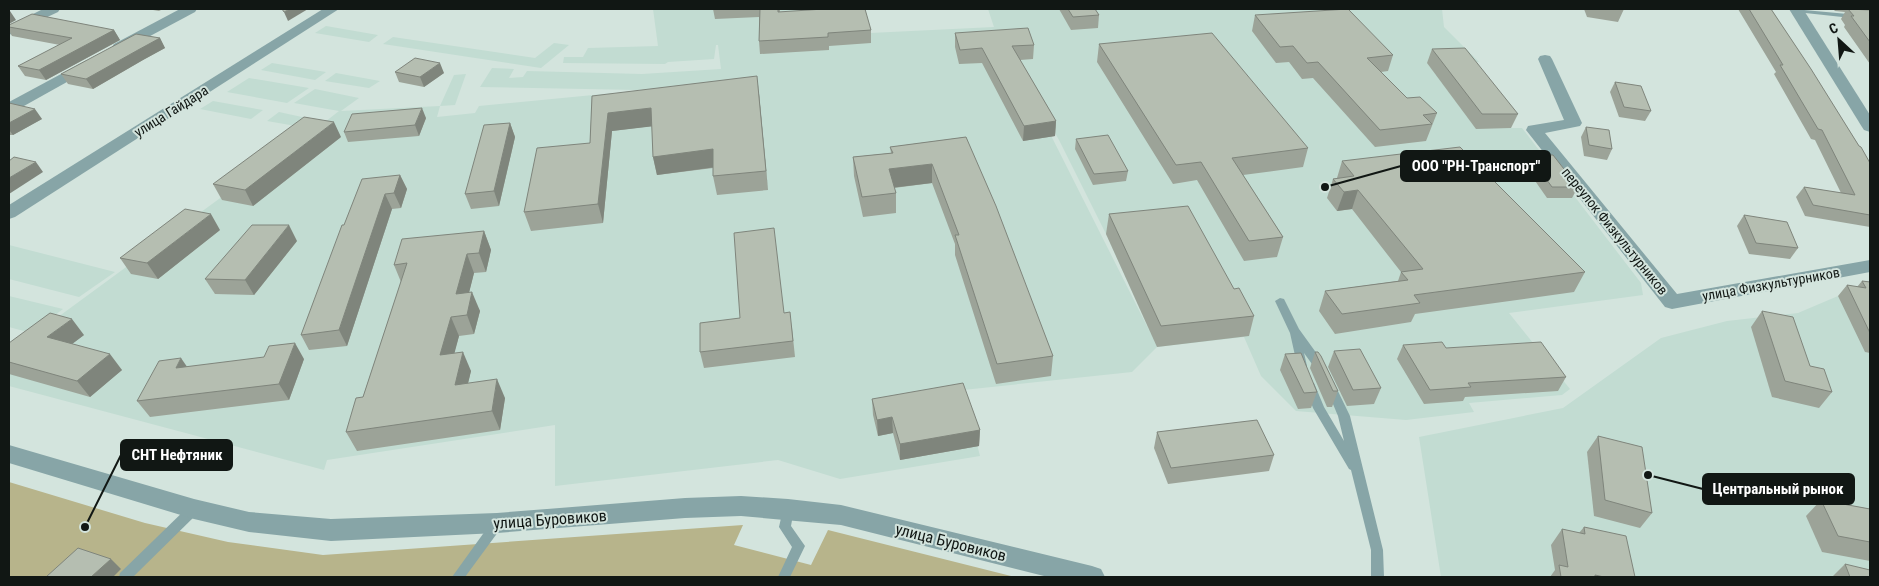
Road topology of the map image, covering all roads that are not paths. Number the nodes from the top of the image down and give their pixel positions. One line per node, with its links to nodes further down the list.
1 (53, 9): 6 (street)
2 (190, 9): 8 (street)
3 (332, 9): 10 (street, улица Гайдара)
4 (1796, 9): 5 (lane); 9 (street)
5 (1870, 18)
6 (9, 31)
7 (1545, 59): 13 (street, переулок Физкультурников)
8 (9, 108)
9 (1870, 127)
10 (9, 213)
11 (1870, 266): 13 (street, улица Физкультурников)
12 (1280, 301): 14 (lane)
13 (1672, 302)
14 (1294, 330): 16 (lane); 16 (lane)
15 (9, 454): 17 (street, улица Буровиков)
16 (1359, 477): 24 (lane)
17 (194, 509): 19 (street, улица Буровиков); 20 (lane)
18 (788, 509): 19 (street, улица Буровиков); 22 (lane); 23 (street, улица Буровиков)
19 (497, 523): 21 (lane)
20 (125, 577)
21 (458, 577)
22 (784, 577)
23 (1092, 577)
24 (1378, 577)

